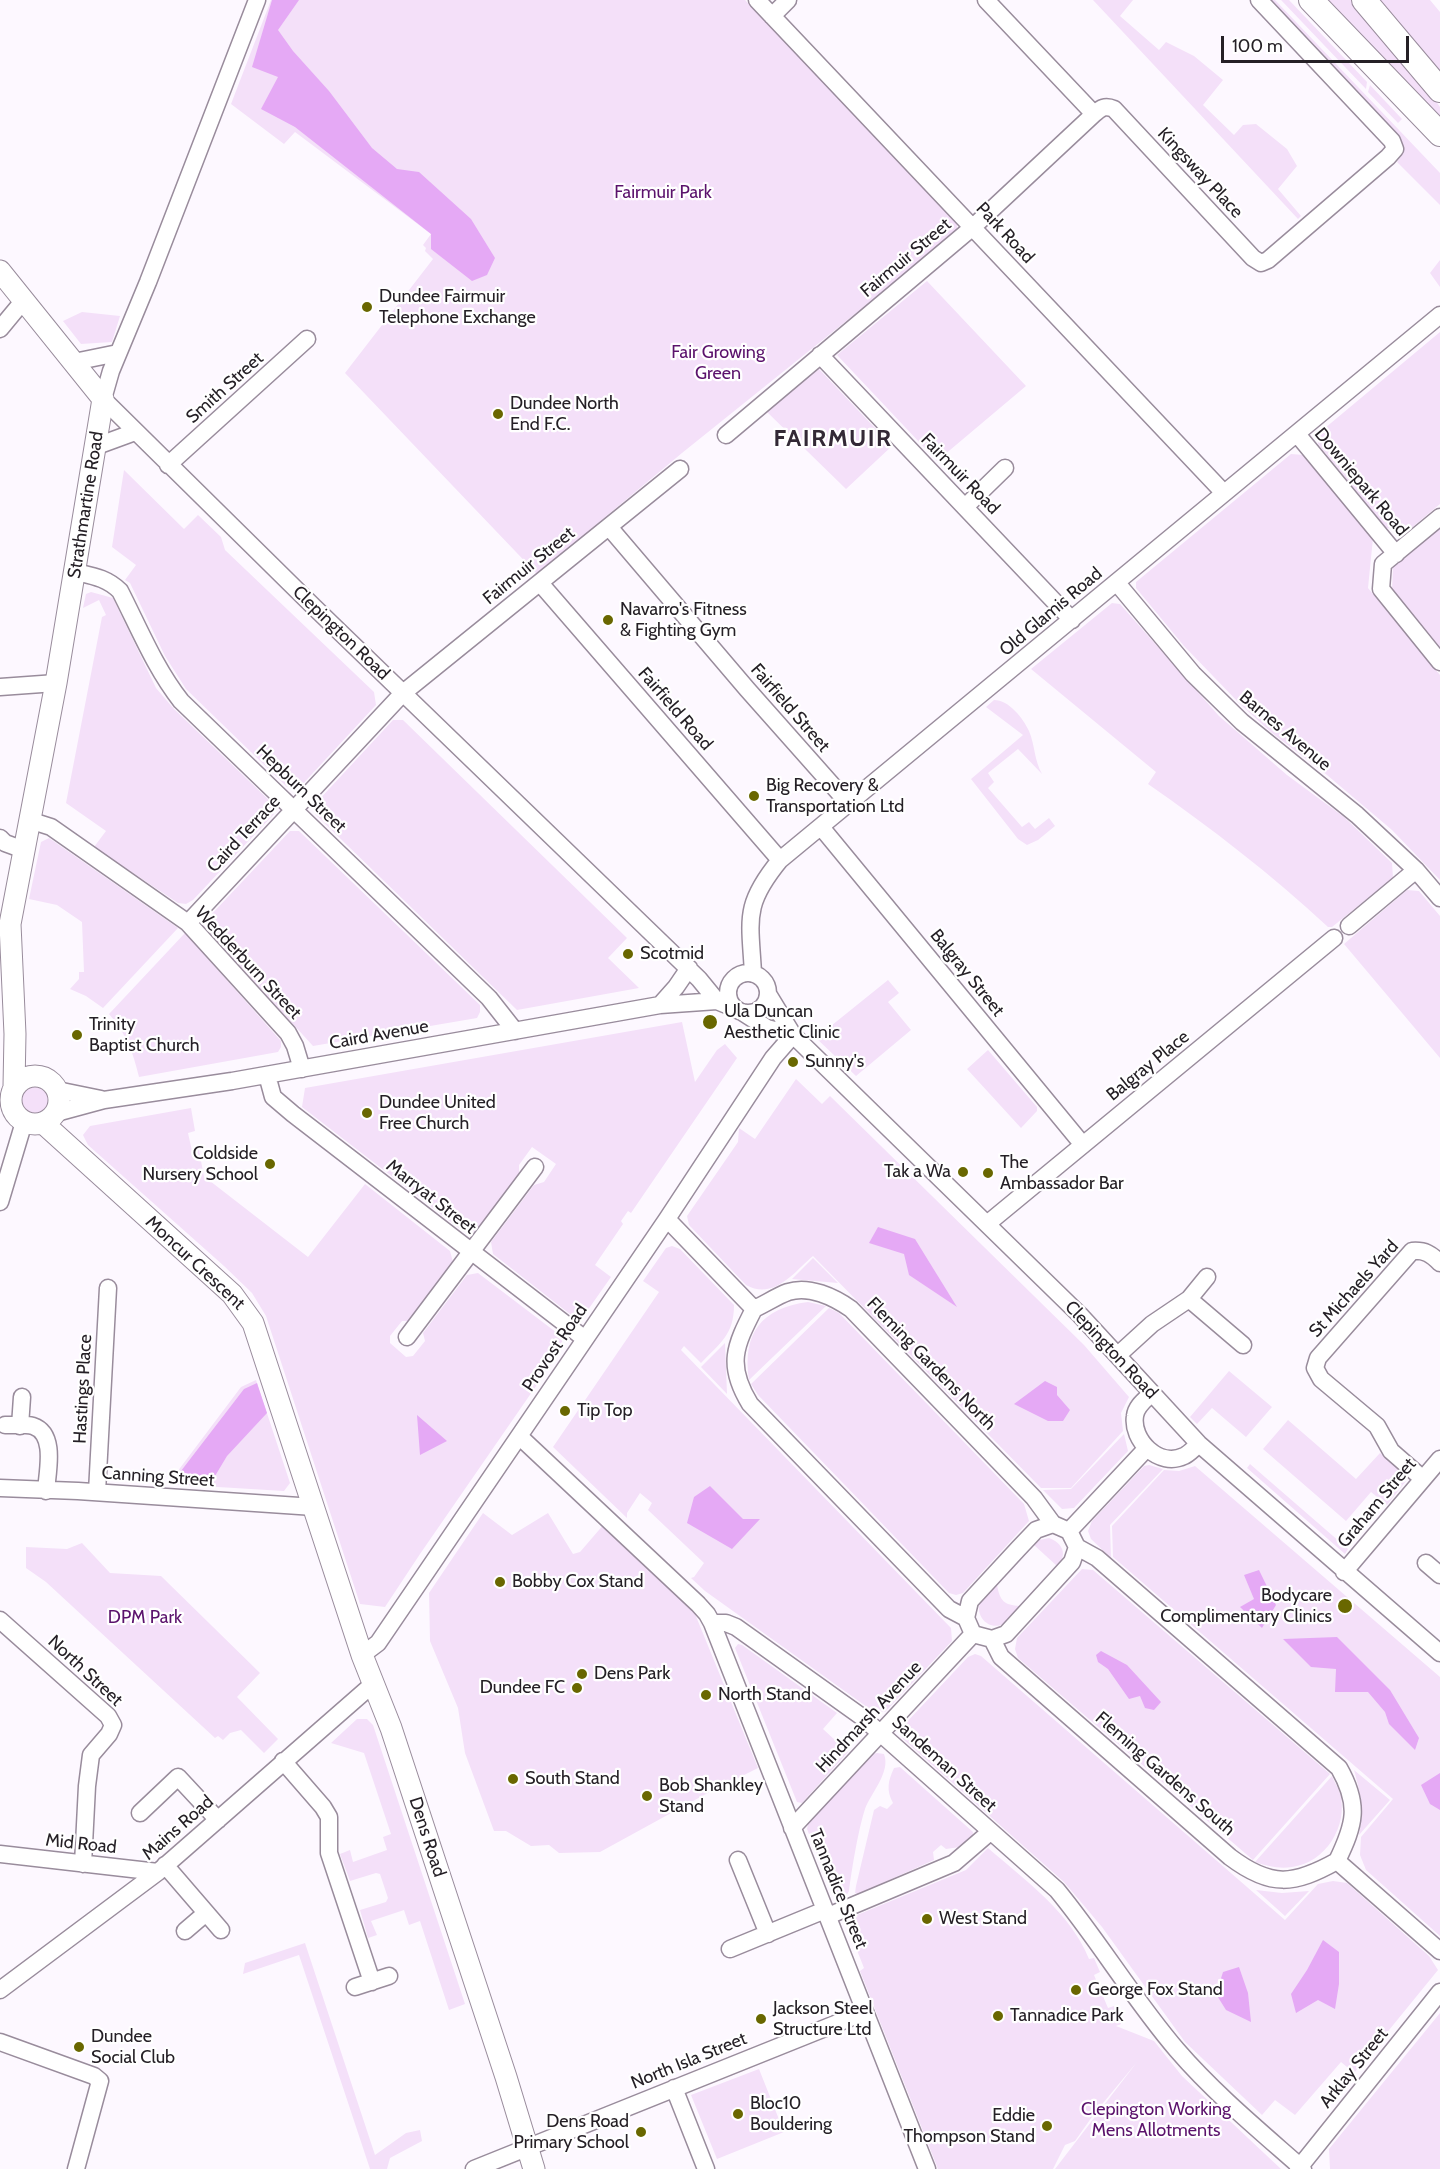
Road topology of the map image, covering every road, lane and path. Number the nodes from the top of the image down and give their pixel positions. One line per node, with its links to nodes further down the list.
1 (257, 0): 18 (street, Strathmartine Road)
2 (757, 0): 8 (street, Park Road)
3 (788, 0): 8 (street)
4 (986, 0): 10 (street)
5 (1259, 0): 10 (street, Kingsway Place)
6 (1311, 0): 11 (highway)
7 (1364, 0): 9 (highway)
8 (772, 16): 12 (street, Park Road)
9 (1440, 90)
10 (1094, 114): 12 (street, Fairmuir Street)
11 (1440, 134)
12 (973, 227): 19 (street, Fairmuir Street); 29 (street, Park Road)
13 (0, 271): 14 (main road, Clepington Road)
14 (24, 300): 16 (street); 20 (main road, Clepington Road)
15 (1440, 315): 23 (street, Old Glamis Road)
16 (0, 329)
17 (307, 339): 26 (street, Smith Street)
18 (118, 353): 20 (street); 21 (street, Strathmartine Road)
19 (820, 355): 24 (street, Fairmuir Street); 30 (street, Fairmuir Road)
20 (74, 362): 21 (main road, Clepington Road)
21 (103, 399): 22 (street, Clepington Road); 25 (main road, Strathmartine Road)
22 (135, 432): 25 (street); 26 (street, Clepington Road)
23 (1297, 434): 29 (street, Old Glamis Road); 33 (street, Downiepark Road)
24 (726, 435)
25 (94, 447): 34 (main road, Strathmartine Road)
26 (168, 465): 41 (street, Clepington Road)
27 (1005, 468): 30 (street)
28 (680, 469): 32 (street, Fairmuir Street)
29 (1224, 494): 36 (street, Old Glamis Road)
30 (965, 507): 37 (street, Fairmuir Road)
31 (1440, 517): 33 (street)
32 (609, 527): 35 (street, Fairmuir Street); 42 (street, Fairfield Street)
33 (1396, 554): 38 (street)
34 (76, 572): 39 (main road, Strathmartine Road); 43 (street, Hepburn Street)
35 (540, 583): 41 (street, Fairmuir Street); 48 (street, Fairfield Road)
36 (1117, 583): 37 (street, Old Glamis Road); 49 (street, Barnes Avenue)
37 (1072, 620): 42 (street, Old Glamis Road)
38 (1440, 662)
39 (56, 683): 40 (street); 44 (main road, Strathmartine Road)
40 (0, 687)
41 (403, 693): 43 (street, Caird Terrace); 54 (street, Clepington Road)
42 (849, 804): 45 (street, Old Glamis Road)
43 (294, 809): 51 (street, Caird Terrace); 62 (street, Hepburn Street)
44 (29, 820): 47 (main road, Strathmartine Road); 51 (street, Wedderburn Street)
45 (821, 827): 48 (street, Old Glamis Road); 73 (street, Balgray Street)
46 (0, 838): 47 (street)
47 (24, 850): 63 (main road, Strathmartine Road)
48 (780, 860): 55 (street, Old Glamis Road)
49 (1416, 870): 50 (street, Barnes Avenue); 52 (street)
50 (1440, 898)
51 (188, 923): 66 (street, Wedderburn Street)
52 (1349, 926)
53 (1334, 938): 73 (street, Balgray Place)
54 (694, 973): 56 (street, Clepington Road); 58 (street, Clepington Road); 59 (street)
55 (753, 973): 56 (street); 57 (street, Clepington Road)
56 (729, 986): 60 (street)
57 (768, 994): 60 (street); 64 (street, Clepington Road)
58 (717, 1001): 59 (street, Caird Avenue); 60 (street, Clepington Road)
59 (660, 1005): 62 (street, Caird Avenue)
60 (738, 1010): 61 (street, Clepington Road)
61 (767, 1028): 64 (street, Clepington Road); 65 (street)
62 (515, 1031): 66 (street, Caird Avenue)
63 (15, 1034): 68 (main road, Strathmartine Road); 69 (main road, Strathmartine Road)
64 (794, 1035): 65 (street, Provost Road); 77 (street, Clepington Road)
65 (773, 1058): 76 (street, Provost Road)
66 (302, 1069): 67 (street, Caird Avenue)
67 (267, 1075): 71 (street, Caird Avenue); 78 (street, Marryat Street)
68 (40, 1076): 69 (main road); 70 (main road)
69 (8, 1088): 72 (main road)
70 (57, 1090): 71 (street, Caird Avenue); 72 (main road)
71 (104, 1100): 72 (street, Caird Avenue)
72 (41, 1119): 75 (street); 98 (main road, Moncur Crescent)
73 (1083, 1145): 77 (street, Balgray Place)
74 (535, 1167): 78 (street)
75 (0, 1202)
76 (667, 1219): 83 (street); 85 (street, Provost Road)
77 (987, 1224): 87 (street, Clepington Road)
78 (471, 1253): 84 (street); 85 (street, Marryat Street)
79 (1440, 1263): 94 (street, St Michaels Yard)
80 (1208, 1277): 82 (street)
81 (108, 1288): 97 (street, Hastings Place)
82 (1189, 1299): 86 (street); 87 (street)
83 (754, 1309): 99 (street, Fleming Gardens North); 105 (street)
84 (407, 1336)
85 (585, 1340): 90 (street, Provost Road)
86 (1243, 1345)
87 (1118, 1355): 88 (street, Clepington Road)
88 (1152, 1394): 91 (street, Clepington Road); 92 (street)
89 (22, 1397): 96 (street)
90 (519, 1436): 107 (street); 111 (street, Provost Road)
91 (1199, 1444): 92 (street); 103 (street, Clepington Road)
92 (1146, 1449): 100 (street)
93 (1440, 1459): 94 (street, Graham Street)
94 (1423, 1479): 103 (street, Graham Street)
95 (0, 1488): 96 (street, Canning Street)
96 (45, 1491): 97 (street, Canning Street)
97 (97, 1492): 98 (street, Canning Street)
98 (314, 1507): 111 (main road, Dens Road)
99 (1053, 1524): 100 (street); 105 (street)
100 (1069, 1531): 101 (street)
101 (1077, 1547): 109 (street); 121 (street)
102 (1426, 1563): 104 (street)
103 (1344, 1572): 110 (street, Clepington Road)
104 (1440, 1575)
105 (966, 1618): 108 (street)
106 (0, 1620): 122 (street, North Street)
107 (712, 1623): 113 (street, Sandeman Street); 117 (street, Tannadice Street)
108 (973, 1634): 109 (street); 113 (street, Hindmarsh Avenue)
109 (992, 1639): 121 (street, Fleming Gardens South)
110 (1440, 1653)
111 (362, 1655): 112 (main road, Dens Road)
112 (373, 1684): 114 (street, Mains Road); 139 (main road, Dens Road)
113 (880, 1734): 117 (street, Hindmarsh Avenue); 118 (street, Sandeman Street)
114 (283, 1761): 116 (street, Mains Road); 132 (street)
115 (140, 1812): 116 (street)
116 (218, 1820): 123 (street, Mains Road)
117 (792, 1828): 125 (street, Tannadice Street)
118 (990, 1832): 125 (street); 140 (street, Sandeman Street)
119 (0, 1854): 122 (street, Mid Road)
120 (738, 1860): 128 (street)
121 (1337, 1861): 130 (street)
122 (83, 1864): 123 (street, Mid Road)
123 (162, 1869): 124 (street); 134 (street, Mains Road)
124 (206, 1912): 126 (street); 127 (street)
125 (826, 1913): 128 (street); 136 (street, Tannadice Street)
126 (221, 1930)
127 (185, 1931)
128 (768, 1934): 129 (street)
129 (730, 1949)
130 (1440, 1951)
131 (389, 1976): 132 (street)
132 (372, 1982): 133 (street)
133 (355, 1988)
134 (0, 1990)
135 (1440, 1992): 140 (street, Arklay Street)
136 (865, 2012): 138 (street, North Isla Street); 145 (street, Tannadice Street)
137 (0, 2042): 141 (street)
138 (674, 2088): 139 (street, North Isla Street); 144 (street)
139 (527, 2147): 142 (street, North Isla Street); 143 (main road, Dens Road)
140 (1300, 2168)
141 (76, 2169)
142 (474, 2169)
143 (534, 2169)
144 (706, 2169)
145 (927, 2169)

